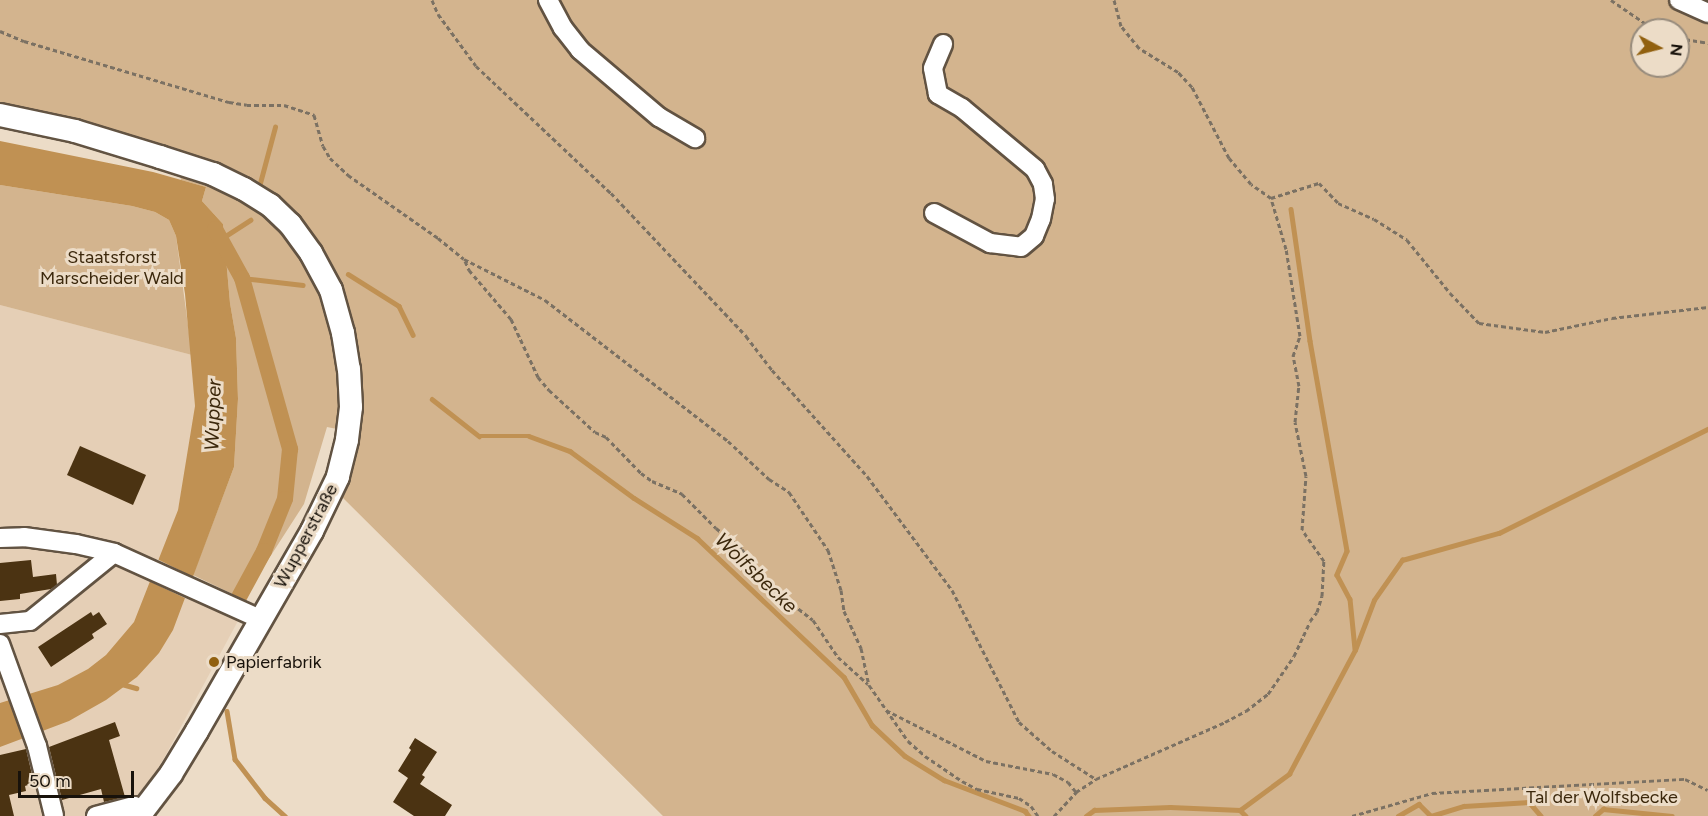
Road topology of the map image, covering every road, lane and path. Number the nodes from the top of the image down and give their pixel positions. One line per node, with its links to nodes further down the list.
1 (432, 0): 25 (path)
2 (548, 0): 13 (street)
3 (1114, 0): 14 (path)
4 (1611, 0): 7 (path)
5 (1678, 0): 6 (street)
6 (1708, 13)
7 (1637, 18)
8 (0, 31): 16 (path)
9 (1690, 40): 10 (path)
10 (1708, 43)
11 (943, 44): 15 (street)
12 (0, 115): 20 (main road, Wupperstraße)
13 (695, 138)
14 (1271, 198): 17 (path); 25 (path)
15 (934, 213)
16 (464, 259): 23 (path); 23 (path)
17 (1708, 307)
18 (0, 538): 19 (street)
19 (114, 553): 20 (street); 21 (street)
20 (260, 619): 28 (main road, Wupperstraße)
21 (0, 624)
22 (0, 644): 29 (street)
23 (870, 685): 24 (path)
24 (885, 710): 27 (path); 31 (path)
25 (1096, 779): 27 (path)
26 (1708, 790): 33 (path)
27 (1076, 792): 32 (path)
28 (142, 813): 30 (street)
29 (54, 816)
30 (96, 816)
31 (1038, 816)
32 (1054, 816)
33 (1352, 816)

